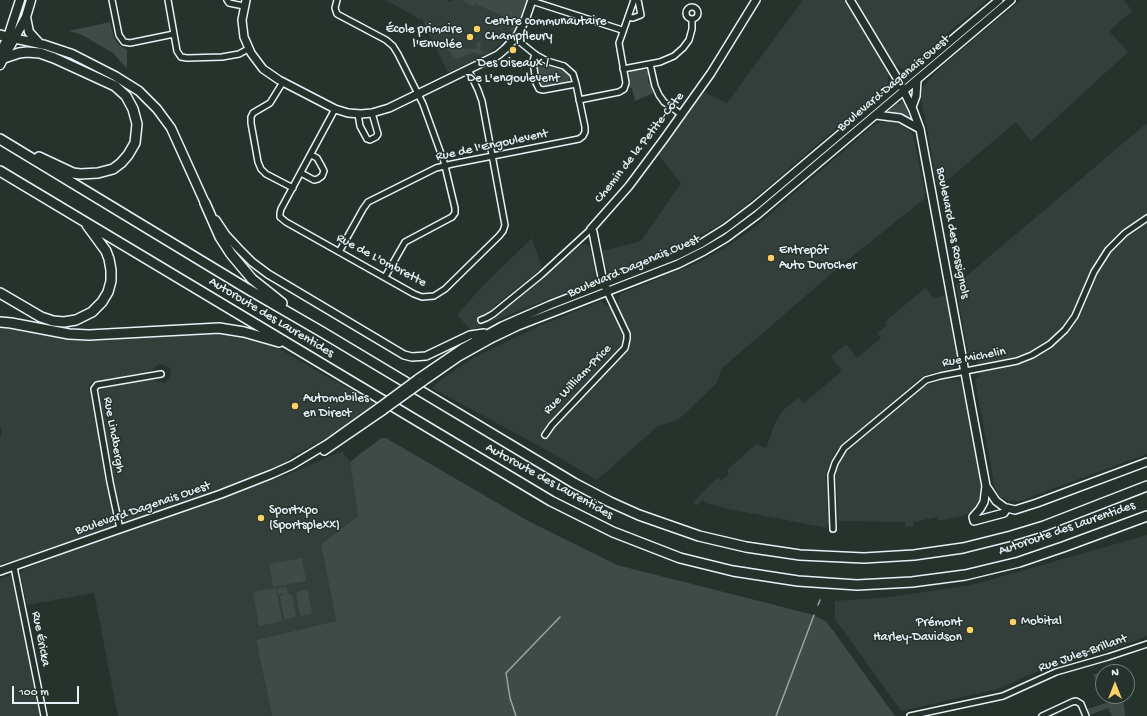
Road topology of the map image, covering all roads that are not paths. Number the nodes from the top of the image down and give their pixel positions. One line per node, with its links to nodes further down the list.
1 (20, 0): 20 (main road)
2 (31, 0): 15 (main road)
3 (112, 0): 19 (street)
4 (168, 0): 19 (street)
5 (227, 0): 14 (street)
6 (337, 0): 34 (street)
7 (532, 0): 18 (street); 21 (main road)
8 (634, 0): 16 (street)
9 (638, 0): 16 (street)
10 (756, 0): 40 (main road, Chemin de la Petite-Côte)
11 (850, 0): 32 (main road, Boulevard des Rossignols)
12 (999, 0): 32 (main road, Boulevard Dagenais Ouest)
13 (1011, 0): 29 (main road, Boulevard Dagenais Ouest)
14 (245, 3): 23 (main road)
15 (26, 17): 20 (main road); 22 (main road)
16 (628, 17): 18 (street)
17 (692, 19): 26 (street)
18 (622, 30): 27 (street)
19 (174, 34): 23 (street)
20 (8, 37): 22 (main road); 25 (main road)
21 (516, 38): 24 (street, Rue de l'Engoulevent); 28 (main road)
22 (39, 43): 50 (main road)
23 (248, 49): 30 (main road)
24 (535, 54): 31 (street, Rue de l'Engoulevent); 31 (street)
25 (1, 59): 43 (highway)
26 (650, 64): 27 (street); 40 (street)
27 (623, 68): 35 (street)
28 (468, 69): 34 (main road); 45 (street, Rue de L'ombrette)
29 (917, 80): 33 (main road, Boulevard Dagenais Ouest); 36 (main road)
30 (283, 82): 37 (main road); 49 (street)
31 (576, 84): 35 (street, Rue de l'Engoulevent)
32 (900, 84): 33 (main road, Boulevard des Rossignols); 56 (main road, Boulevard Dagenais Ouest)
33 (904, 91): 36 (main road, Boulevard des Rossignols); 41 (main road, Boulevard Dagenais Ouest)
34 (417, 94): 38 (main road); 46 (street)
35 (579, 100): 45 (street, Rue de l'Engoulevent)
36 (912, 107): 42 (main road, Boulevard des Rossignols)
37 (335, 109): 39 (main road); 44 (street, Rue de L'ombrette)
38 (372, 113): 39 (main road); 39 (street)
39 (358, 114)
40 (682, 115): 53 (main road, Chemin de la Petite-Côte)
41 (876, 115): 42 (main road); 57 (main road, Boulevard Dagenais Ouest)
42 (920, 129): 64 (main road, Boulevard des Rossignols)
43 (1, 140): 61 (highway, Autoroute des Laurentides)
44 (311, 155): 48 (street, Rue de L'ombrette); 48 (street)
45 (492, 156): 46 (street, Rue de l'Engoulevent); 55 (street, Rue de L'ombrette)
46 (444, 165): 54 (street, Rue de l'Engoulevent); 55 (street)
47 (0, 171): 52 (highway, Autoroute des Laurentides)
48 (301, 173): 49 (street, Rue de L'ombrette)
49 (293, 188): 54 (street, Rue de L'ombrette)
50 (205, 203): 61 (highway); 62 (main road)
51 (1147, 218): 64 (street, Rue Michelin)
52 (84, 221): 58 (highway); 63 (highway, Autoroute des Laurentides)
53 (591, 229): 56 (main road, Rue William-Price); 59 (street, Chemin de la Petite-Côte)
54 (339, 252): 55 (street, Rue de L'ombrette)
55 (385, 277)
56 (605, 284): 57 (main road, Rue William-Price); 62 (main road, Boulevard Dagenais Ouest)
57 (608, 292): 66 (main road, Boulevard Dagenais Ouest); 67 (street, Rue William-Price)
58 (0, 293)
59 (481, 320)
60 (0, 322): 63 (highway)
61 (322, 332): 69 (highway, Autoroute des Laurentides)
62 (490, 332): 66 (main road, Boulevard Dagenais Ouest)
63 (292, 346): 72 (highway, Autoroute des Laurentides)
64 (965, 372): 70 (main road, Boulevard des Rossignols); 74 (street, Rue Michelin)
65 (161, 374): 73 (street, Rue Lindbergh)
66 (430, 374): 73 (main road, Boulevard Dagenais Ouest, bridge)
67 (545, 435)
68 (1147, 462): 71 (main road)
69 (1147, 485)
70 (986, 486): 71 (main road, Boulevard des Rossignols); 71 (main road, Boulevard des Rossignols)
71 (1006, 507)
72 (1147, 516)
73 (120, 529): 75 (main road, Boulevard Dagenais Ouest)
74 (833, 529)
75 (14, 567): 76 (main road, Boulevard Dagenais Ouest); 78 (street, Rue Éricka)
76 (0, 571)
77 (1147, 644): 79 (street, Rue Jules-Brillant)
78 (44, 716)
79 (910, 716)
80 (1042, 716): 81 (street)
81 (1086, 716)

